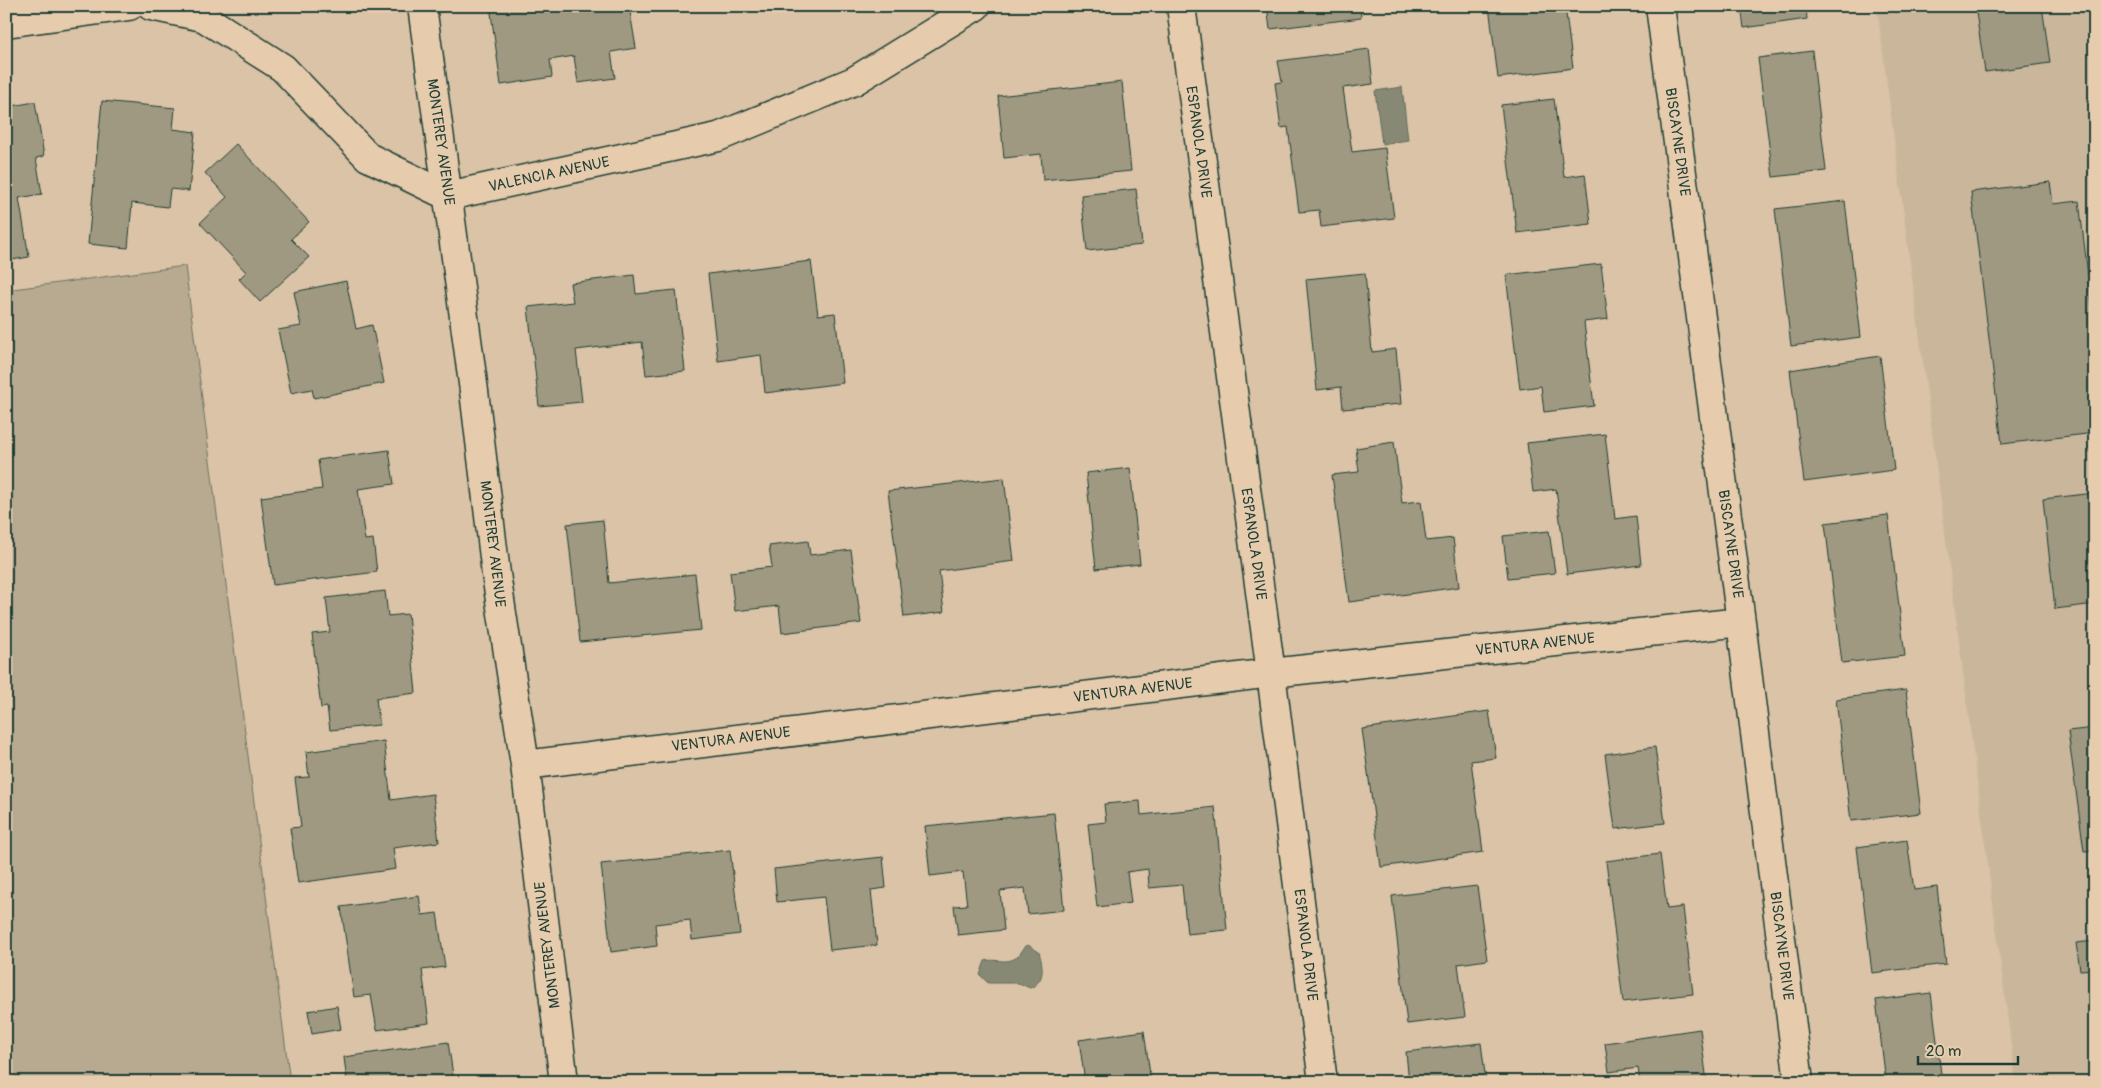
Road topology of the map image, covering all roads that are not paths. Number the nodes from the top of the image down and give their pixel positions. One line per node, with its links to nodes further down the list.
1 (128, 6): 7 (street)
2 (151, 6): 8 (street)
3 (422, 6): 8 (street, MONTEREY AVENUE)
4 (976, 6): 8 (street, VALENCIA AVENUE)
5 (1181, 6): 10 (street, ESPANOLA DRIVE)
6 (1660, 6): 9 (street, BISCAYNE DRIVE)
7 (6, 23)
8 (448, 196): 11 (street, MONTEREY AVENUE)
9 (1741, 622): 10 (street, VENTURA AVENUE); 14 (street, BISCAYNE DRIVE)
10 (1271, 673): 11 (street, VENTURA AVENUE); 13 (street, ESPANOLA DRIVE)
11 (525, 764): 12 (street, MONTEREY AVENUE)
12 (564, 1082)
13 (1324, 1082)
14 (1799, 1082)

